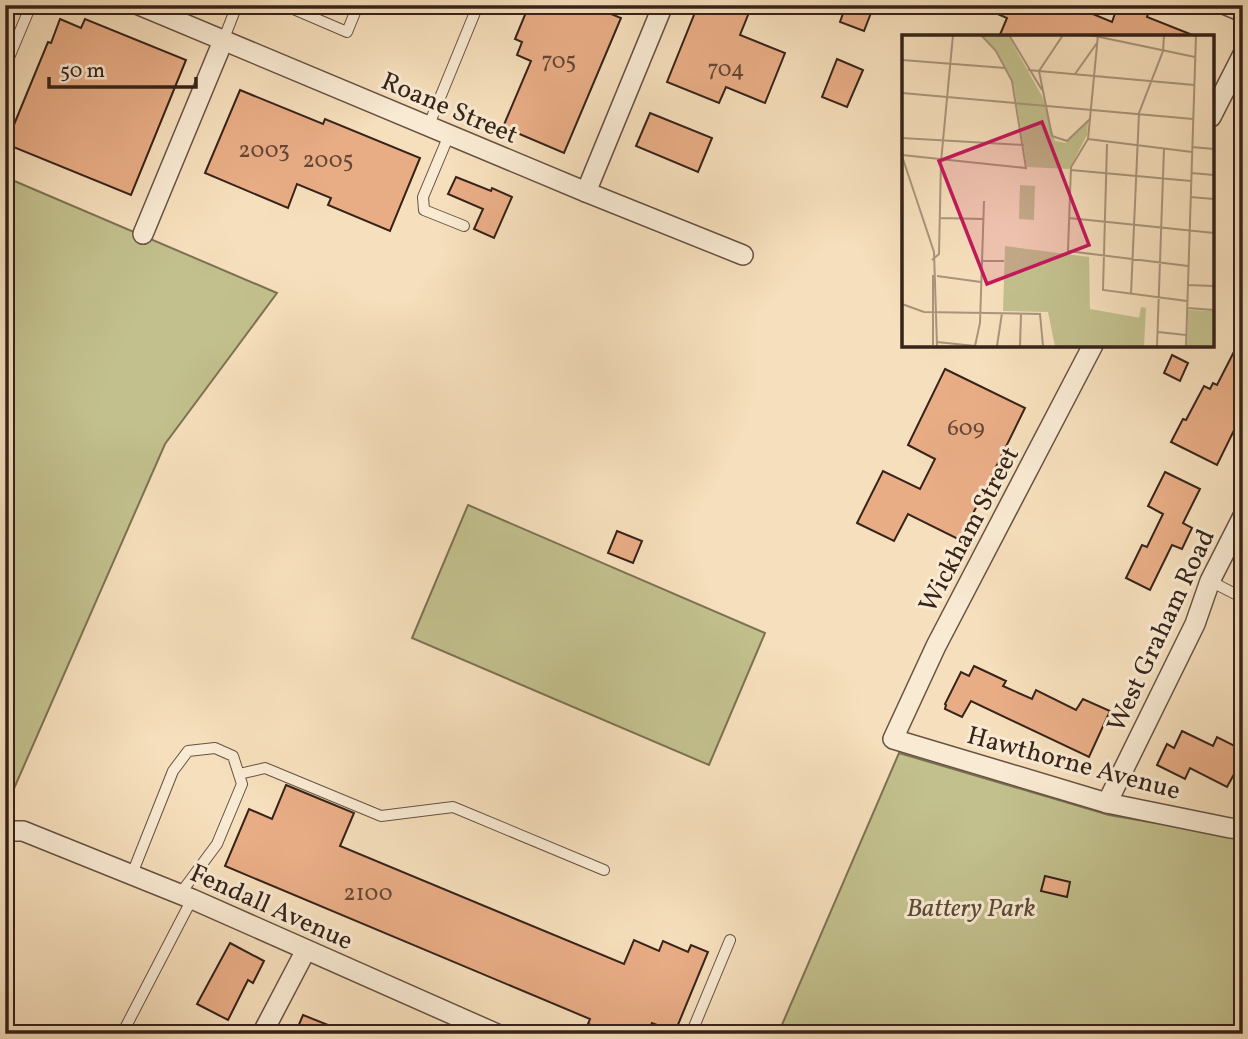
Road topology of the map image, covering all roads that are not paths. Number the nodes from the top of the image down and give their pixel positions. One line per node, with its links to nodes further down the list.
1 (31, 5): 12 (lane)
2 (139, 5): 10 (street, Roane Street)
3 (237, 5): 10 (lane)
4 (285, 5): 5 (lane)
5 (358, 5)
6 (478, 5): 14 (lane)
7 (663, 5): 16 (street)
8 (1226, 5): 9 (street)
9 (1243, 12)
10 (223, 41): 14 (street, Roane Street); 18 (street)
11 (1243, 54): 13 (street)
12 (5, 67)
13 (1213, 113)
14 (428, 127): 15 (street, Roane Street)
15 (449, 135): 16 (street, Roane Street); 17 (lane)
16 (586, 192): 19 (street, Roane Street)
17 (464, 226)
18 (143, 234)
19 (743, 255)
20 (1092, 346): 24 (street, Wickham Street)
21 (1243, 516): 22 (street, West Graham Road)
22 (1210, 581): 23 (lane); 26 (street, West Graham Road)
23 (1243, 598)
24 (892, 739): 26 (street, Hawthorne Avenue)
25 (239, 774): 29 (lane); 30 (lane); 31 (lane)
26 (1107, 803): 27 (street, Hawthorne Avenue)
27 (1243, 829)
28 (14, 832): 30 (street, Fendall Avenue)
29 (604, 870)
30 (132, 874): 31 (street, Fendall Avenue)
31 (186, 896): 33 (street, Fendall Avenue); 34 (lane)
32 (730, 940): 37 (lane)
33 (306, 950): 35 (street); 36 (street, Fendall Avenue)
34 (122, 1034)
35 (262, 1034)
36 (497, 1034)
37 (691, 1034)

